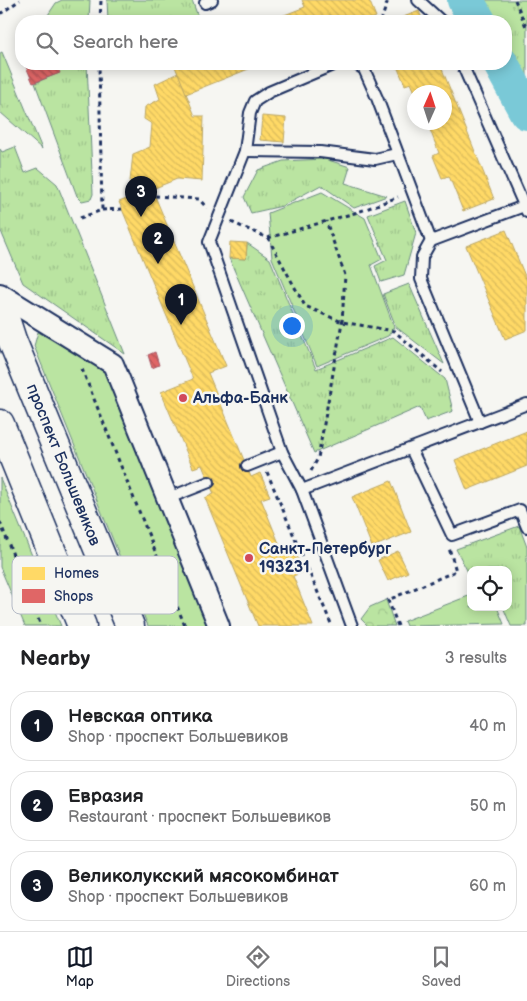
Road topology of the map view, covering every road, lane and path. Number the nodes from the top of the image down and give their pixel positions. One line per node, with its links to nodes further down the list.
1 (20, 0): 6 (path)
2 (101, 0): 7 (path)
3 (388, 0): 8 (path)
4 (418, 0): 9 (lane)
5 (515, 0): 10 (path)
6 (0, 14)
7 (100, 15)
8 (383, 15)
9 (434, 15)
10 (527, 29)
11 (99, 70): 20 (path)
12 (321, 70): 15 (lane)
13 (364, 70): 16 (lane)
14 (465, 70): 19 (lane)
15 (245, 151): 16 (lane); 33 (lane)
16 (397, 154): 17 (lane)
17 (412, 191): 22 (path); 23 (lane)
18 (122, 209): 20 (path)
19 (526, 209): 23 (lane)
20 (102, 210): 21 (path)
21 (80, 218)
22 (326, 221): 26 (path); 26 (path)
23 (431, 241): 28 (lane)
24 (0, 294): 38 (street)
25 (0, 303): 44 (main road, проспект Большевиков)
26 (342, 322): 28 (path); 37 (path)
27 (82, 368): 45 (path)
28 (468, 393): 30 (lane)
29 (527, 404): 30 (lane)
30 (480, 422): 32 (lane)
31 (0, 424): 43 (main road)
32 (411, 449): 37 (lane); 41 (lane)
33 (282, 452): 34 (lane); 37 (lane)
34 (262, 460): 35 (lane); 55 (path)
35 (247, 466)
36 (209, 482): 38 (lane)
37 (302, 490): 56 (lane)
38 (166, 499): 54 (street)
39 (0, 522): 42 (path)
40 (527, 527): 41 (lane)
41 (452, 535): 57 (path)
42 (13, 556)
43 (54, 556)
44 (101, 556)
45 (157, 556)
46 (178, 608): 53 (path)
47 (36, 614): 50 (path)
48 (77, 614): 51 (main road)
49 (125, 614): 52 (main road, проспект Большевиков)
50 (41, 626)
51 (82, 626)
52 (130, 626)
53 (185, 626)
54 (219, 626)
55 (332, 626)
56 (352, 626)
57 (398, 626)

